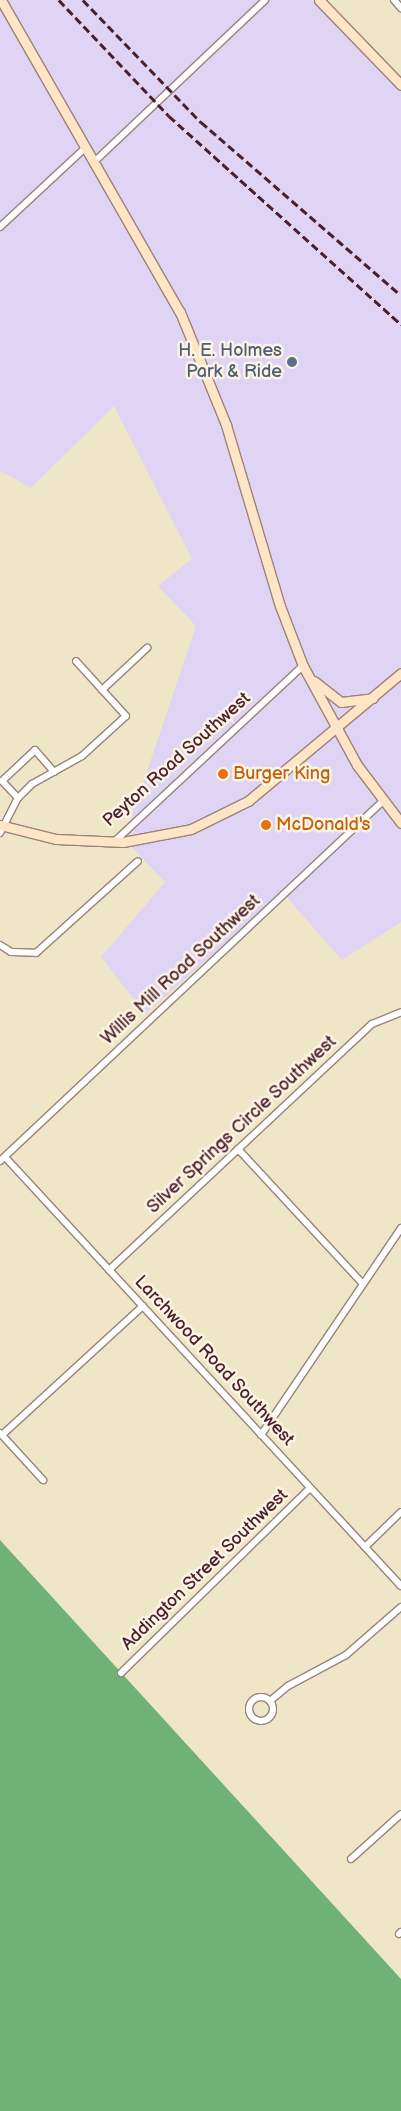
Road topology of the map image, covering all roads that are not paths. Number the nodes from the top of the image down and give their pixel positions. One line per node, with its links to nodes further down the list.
1 (1, 0): 7 (main road)
2 (265, 0): 8 (street)
3 (320, 0): 6 (main road)
4 (394, 0): 5 (street)
5 (401, 8)
6 (401, 85)
7 (86, 147): 8 (main road); 9 (street)
8 (94, 161): 12 (main road)
9 (0, 227)
10 (147, 648): 14 (street)
11 (76, 661): 14 (street)
12 (305, 670): 15 (main road); 16 (main road); 22 (street, Peyton Road Southwest)
13 (401, 674): 15 (main road)
14 (102, 690): 17 (street)
15 (375, 697): 16 (main road)
16 (336, 730): 19 (main road); 22 (main road)
17 (54, 772): 18 (street); 18 (street)
18 (18, 798): 21 (street)
19 (383, 801): 20 (main road); 27 (street, Willis Mill Road Southwest)
20 (401, 823)
21 (2, 828): 22 (main road, Peyton Road Southwest)
22 (114, 842)
23 (138, 861): 24 (street)
24 (0, 945)
25 (401, 1012): 26 (street, Silver Springs Circle Southwest)
26 (238, 1149): 29 (street, Silver Springs Circle Southwest); 30 (street)
27 (3, 1159): 29 (street, Larchwood Road Southwest)
28 (401, 1228): 30 (street)
29 (109, 1270): 31 (street, Larchwood Road Southwest)
30 (363, 1284): 33 (street)
31 (143, 1306): 32 (street); 33 (street, Larchwood Road Southwest)
32 (1, 1434): 34 (street)
33 (261, 1435): 35 (street, Larchwood Road Southwest)
34 (43, 1480)
35 (310, 1488): 37 (street, Larchwood Road Southwest); 40 (street, Addington Street Southwest)
36 (401, 1512): 37 (street)
37 (365, 1547): 38 (street, Larchwood Road Southwest)
38 (401, 1586)
39 (401, 1607): 41 (street)
40 (121, 1673)
41 (270, 1701)
42 (401, 1814): 43 (street)
43 (351, 1859)

